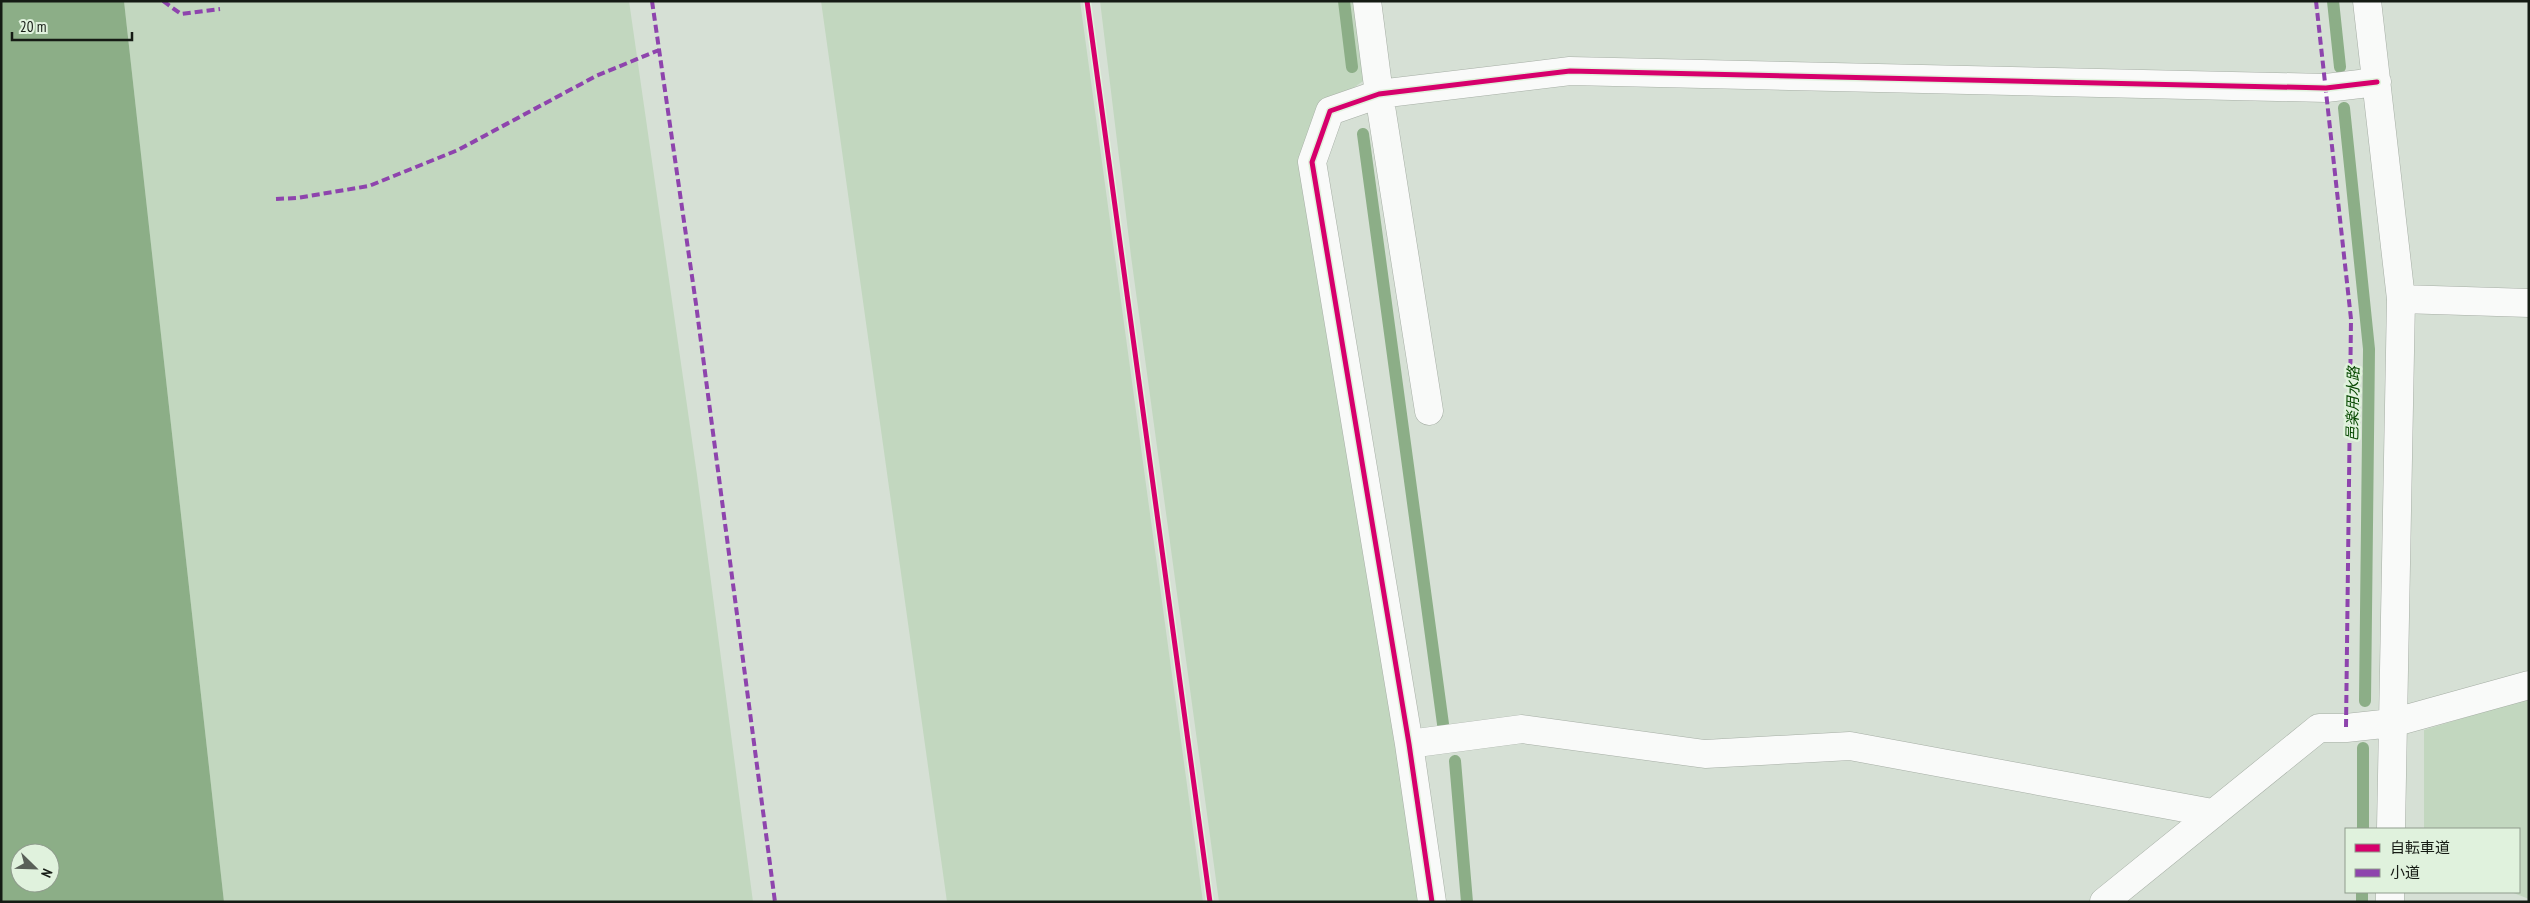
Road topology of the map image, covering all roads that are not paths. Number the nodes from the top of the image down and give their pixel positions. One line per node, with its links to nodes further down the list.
1 (1367, 1): 4 (street)
2 (2367, 1): 3 (street)
3 (2376, 82): 4 (street); 5 (street)
4 (1379, 94): 7 (street); 10 (street)
5 (2401, 299): 6 (street); 9 (street)
6 (2529, 303)
7 (1429, 411)
8 (2529, 685): 9 (street)
9 (2392, 723): 11 (street); 12 (street)
10 (1409, 744): 11 (street); 13 (street)
11 (2212, 813): 14 (street)
12 (2391, 828)
13 (1432, 902)
14 (2104, 902)

